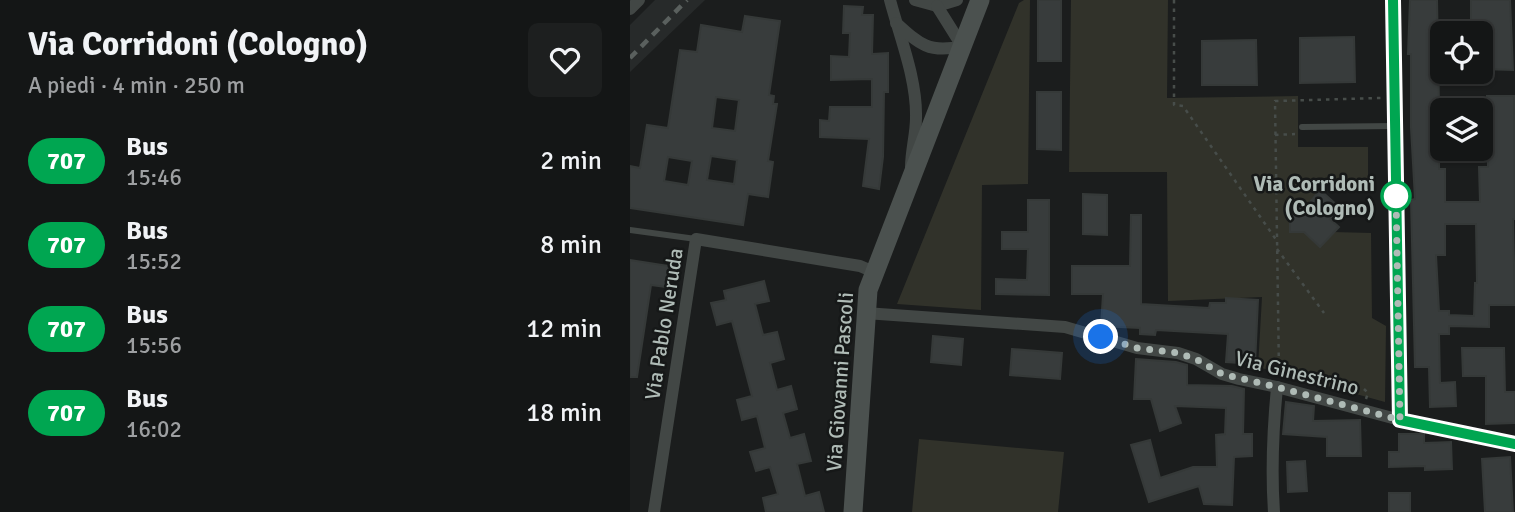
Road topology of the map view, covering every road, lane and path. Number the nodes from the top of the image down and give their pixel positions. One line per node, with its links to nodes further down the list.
1 (639, 0): 9 (street)
2 (890, 0): 10 (street, Via Giovanni Pascoli)
3 (915, 0): 8 (street)
4 (957, 0): 8 (street)
5 (980, 0): 11 (street, Via Giovanni Pascoli)
6 (1174, 0): 19 (path)
7 (1393, 0): 12 (street)
8 (937, 6): 11 (street)
9 (630, 9)
10 (896, 23): 11 (street); 16 (street, Via Giovanni Pascoli)
11 (962, 46): 16 (street, Via Giovanni Pascoli)
12 (1395, 98): 13 (street); 15 (path)
13 (1395, 126): 14 (lane); 25 (street)
14 (1303, 127): 15 (path)
15 (1275, 135): 19 (path)
16 (910, 180): 21 (street, Via Giovanni Pascoli)
17 (630, 230): 18 (lane)
18 (696, 239): 21 (street, Via Pablo Neruda); 27 (street, Via Pablo Neruda)
19 (1277, 241): 20 (path)
20 (1277, 249): 23 (path); 24 (path)
21 (874, 272): 22 (street, Via Giovanni Pascoli)
22 (865, 313): 24 (street, Via Ginestrino); 28 (street, Via Giovanni Pascoli)
23 (1324, 313)
24 (1277, 387): 25 (street, Via Ginestrino); 29 (street)
25 (1400, 420): 26 (street, Via Ginestrino)
26 (1515, 444)
27 (654, 512)
28 (853, 512)
29 (1274, 512)

